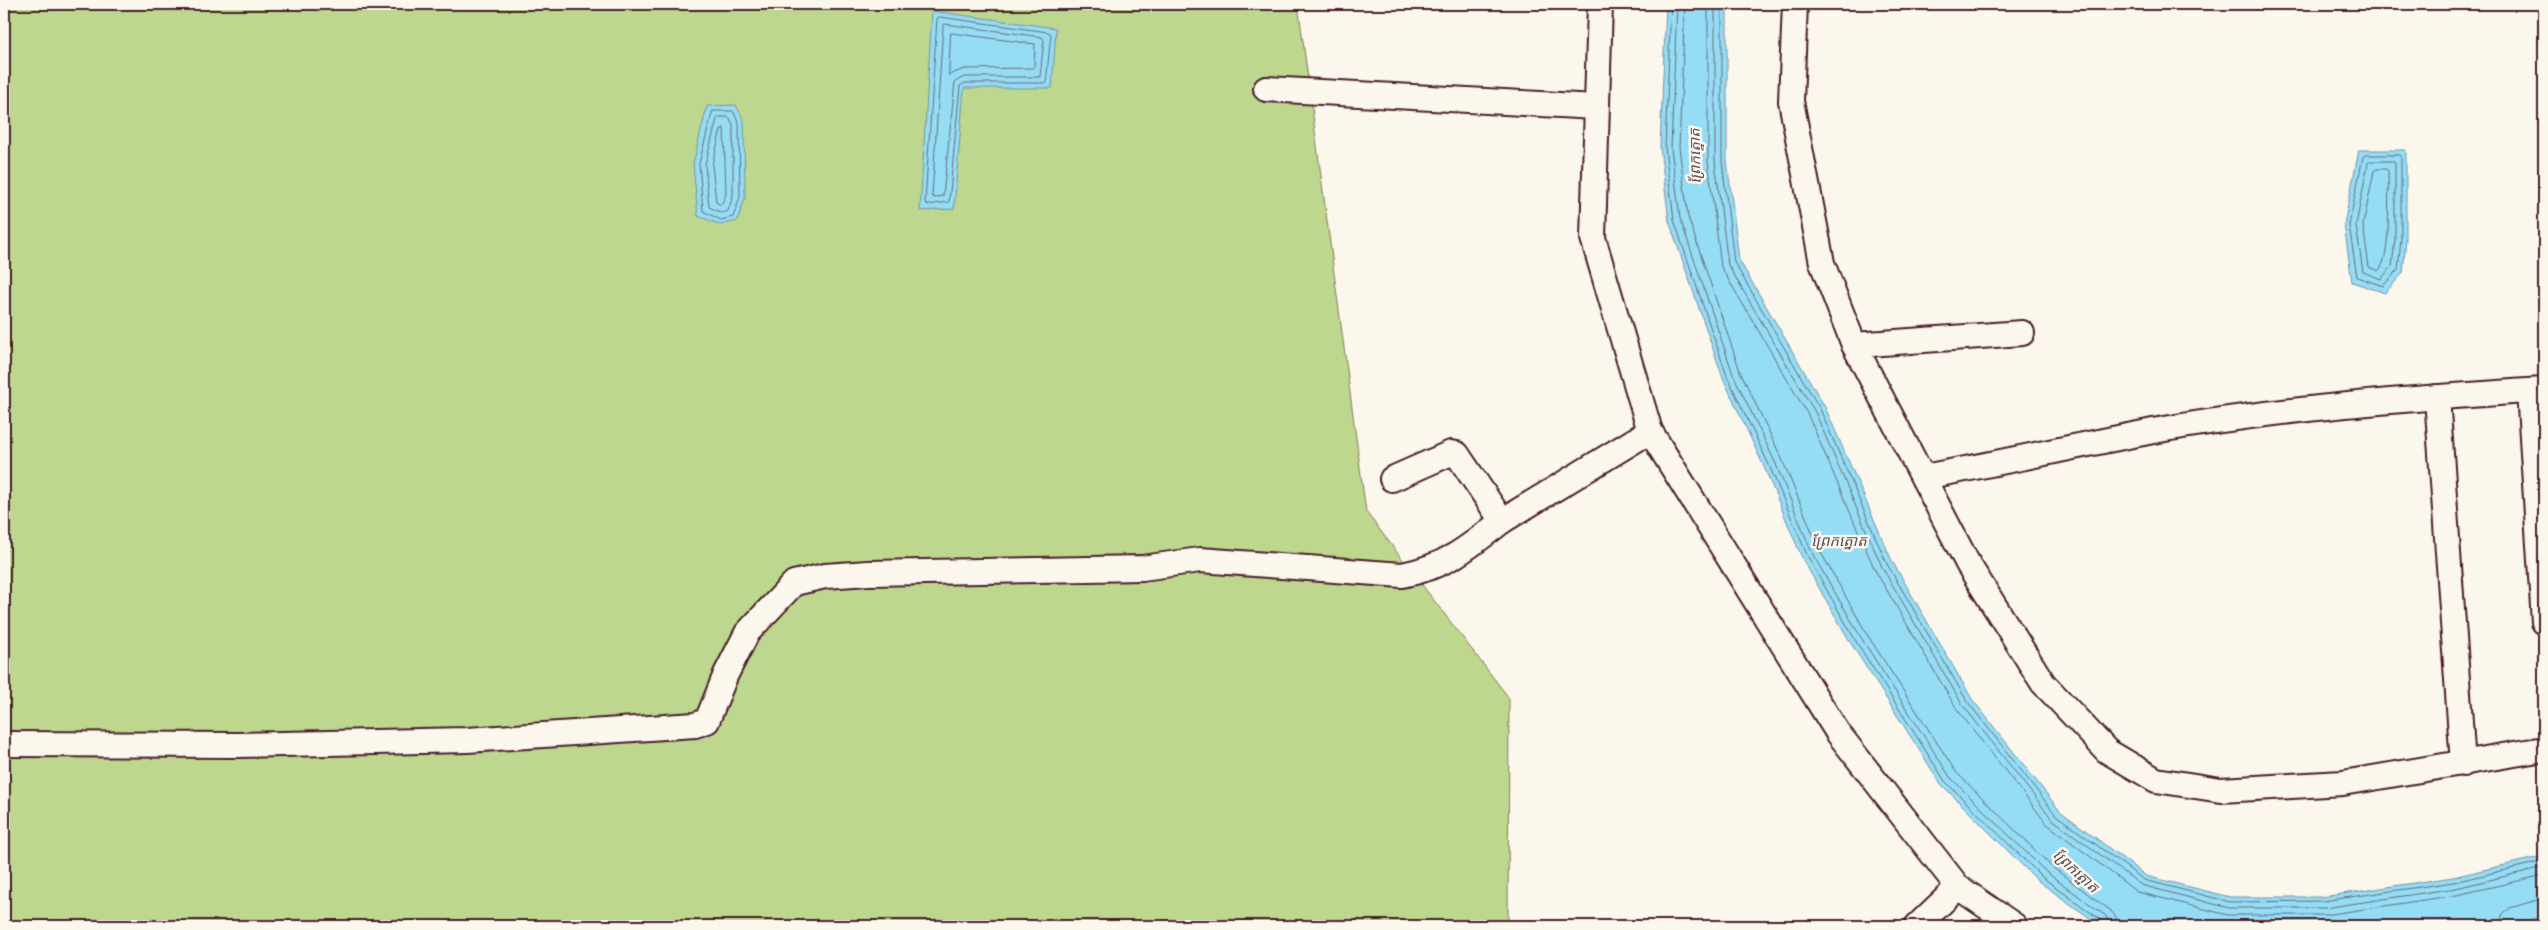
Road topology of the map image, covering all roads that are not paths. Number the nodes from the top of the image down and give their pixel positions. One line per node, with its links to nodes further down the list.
1 (1600, 4): 4 (street)
2 (1795, 4): 6 (street)
3 (1266, 89): 4 (street)
4 (1596, 107): 9 (street)
5 (2022, 333): 6 (street)
6 (1854, 345): 10 (street)
7 (2537, 390): 8 (street); 13 (street)
8 (2437, 397): 10 (street); 16 (street)
9 (1650, 431): 12 (street); 17 (street)
10 (1923, 477): 16 (street)
11 (1392, 480): 12 (street)
12 (1502, 521): 14 (street)
13 (2544, 622)
14 (4, 744)
15 (2544, 749): 16 (street)
16 (2463, 764)
17 (1958, 887): 18 (street); 19 (street)
18 (1917, 926)
19 (2015, 926)

